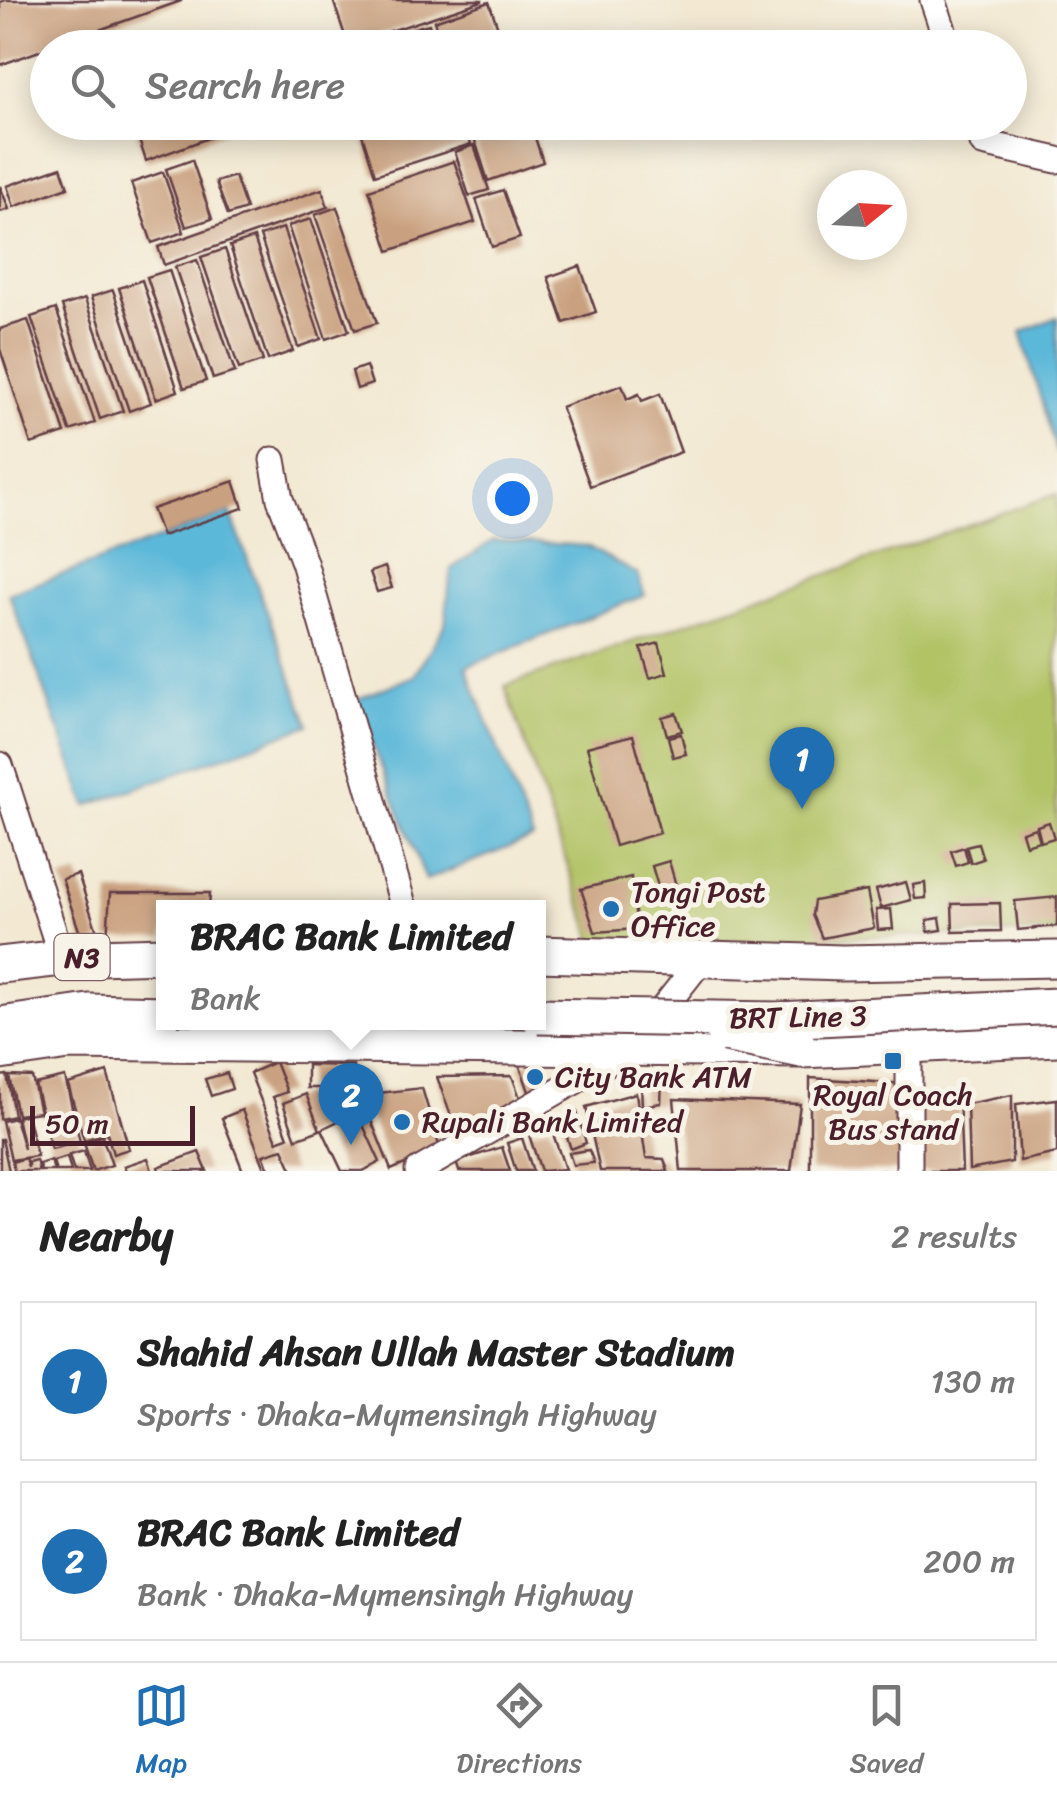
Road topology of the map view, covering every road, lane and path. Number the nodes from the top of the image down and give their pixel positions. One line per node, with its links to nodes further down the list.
1 (933, 0): 2 (street)
2 (944, 30)
3 (982, 140): 4 (street)
4 (1057, 160)
5 (273, 460): 7 (street)
6 (0, 765): 10 (street)
7 (402, 900)
8 (546, 954): 11 (highway)
9 (156, 956): 10 (highway, N3)
10 (62, 958): 13 (highway, N3)
11 (702, 959): 12 (highway); 18 (street)
12 (1057, 959)
13 (0, 965)
14 (1057, 1006): 18 (highway, BRT Line 3, bridge)
15 (156, 1014): 17 (highway)
16 (546, 1017): 18 (highway, BRT Line 3, bridge)
17 (0, 1024)
18 (634, 1033): 20 (highway, bridge); 21 (highway); 22 (street)
19 (1057, 1038): 20 (highway)
20 (909, 1048): 24 (street)
21 (0, 1052)
22 (444, 1165): 23 (street)
23 (418, 1171)
24 (910, 1171)

